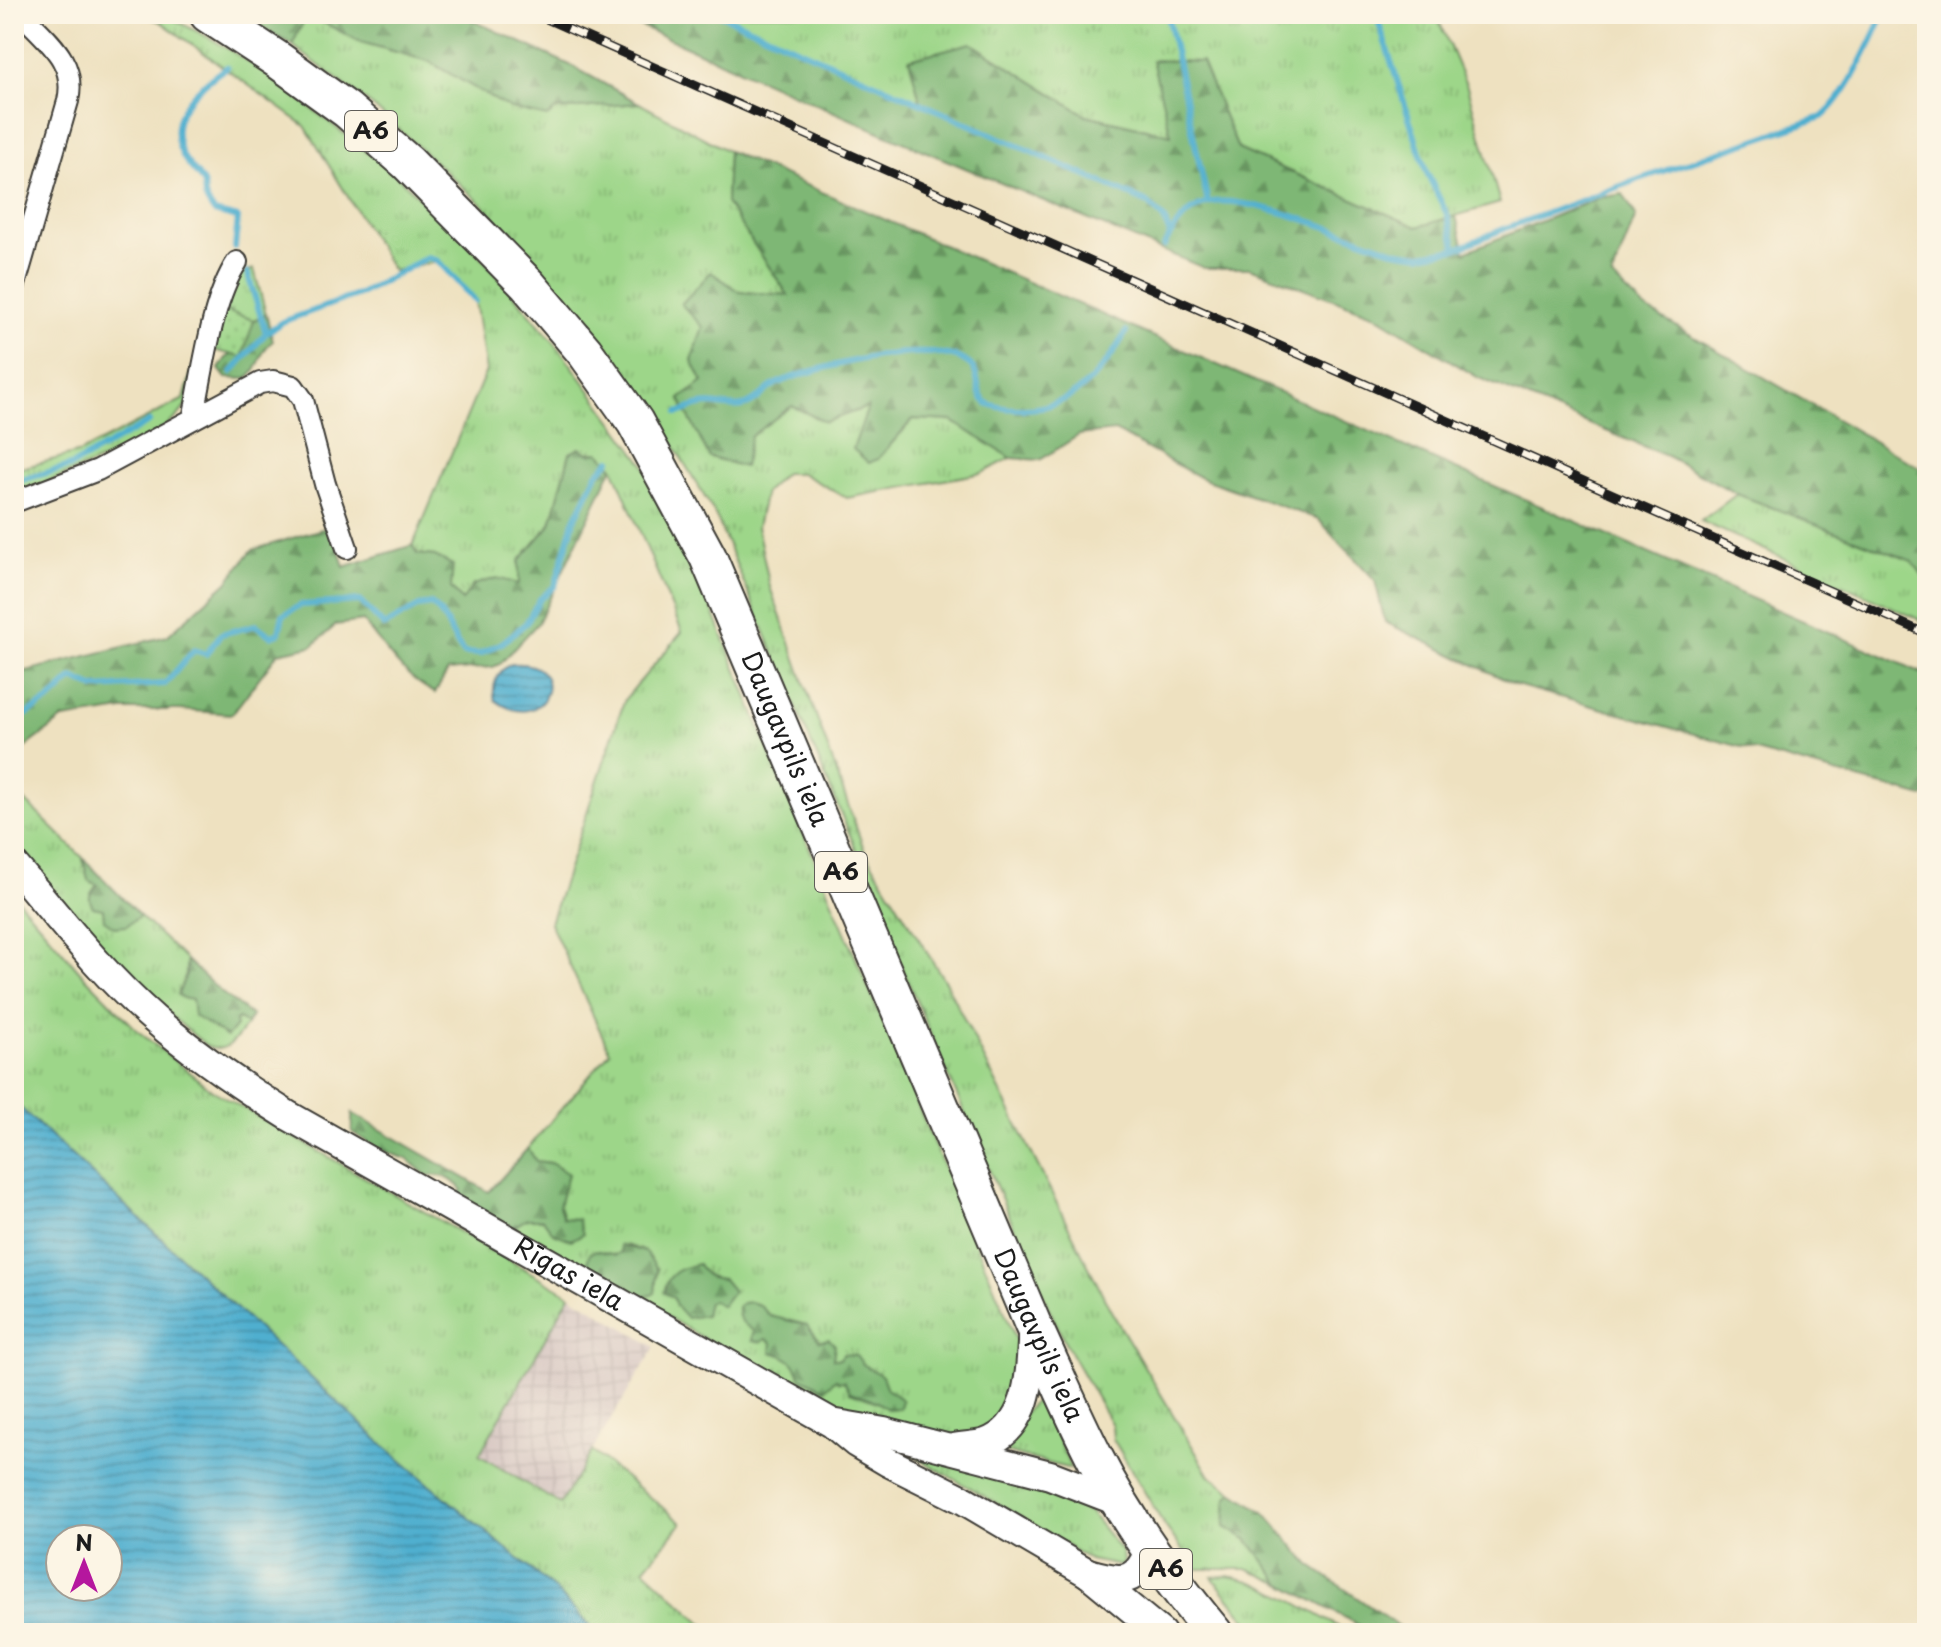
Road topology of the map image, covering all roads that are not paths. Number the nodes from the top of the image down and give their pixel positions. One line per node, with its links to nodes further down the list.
1 (22, 14): 4 (street)
2 (208, 14): 9 (highway, Daugavpils iela / A6)
3 (237, 262): 5 (street)
4 (14, 288)
5 (193, 419): 6 (street); 7 (street)
6 (14, 502)
7 (347, 548)
8 (14, 865): 10 (main road, Rīgas iela)
9 (1033, 1325): 11 (main road); 12 (highway, Daugavpils iela / A6)
10 (832, 1423): 11 (main road); 14 (main road, Rīgas iela)
11 (947, 1449): 12 (main road)
12 (1120, 1502): 13 (highway, Daugavpils iela / A6)
13 (1150, 1548): 14 (main road); 16 (highway, Daugavpils iela / A6)
14 (1088, 1573): 15 (main road, Rīgas iela)
15 (1161, 1633)
16 (1214, 1633)

